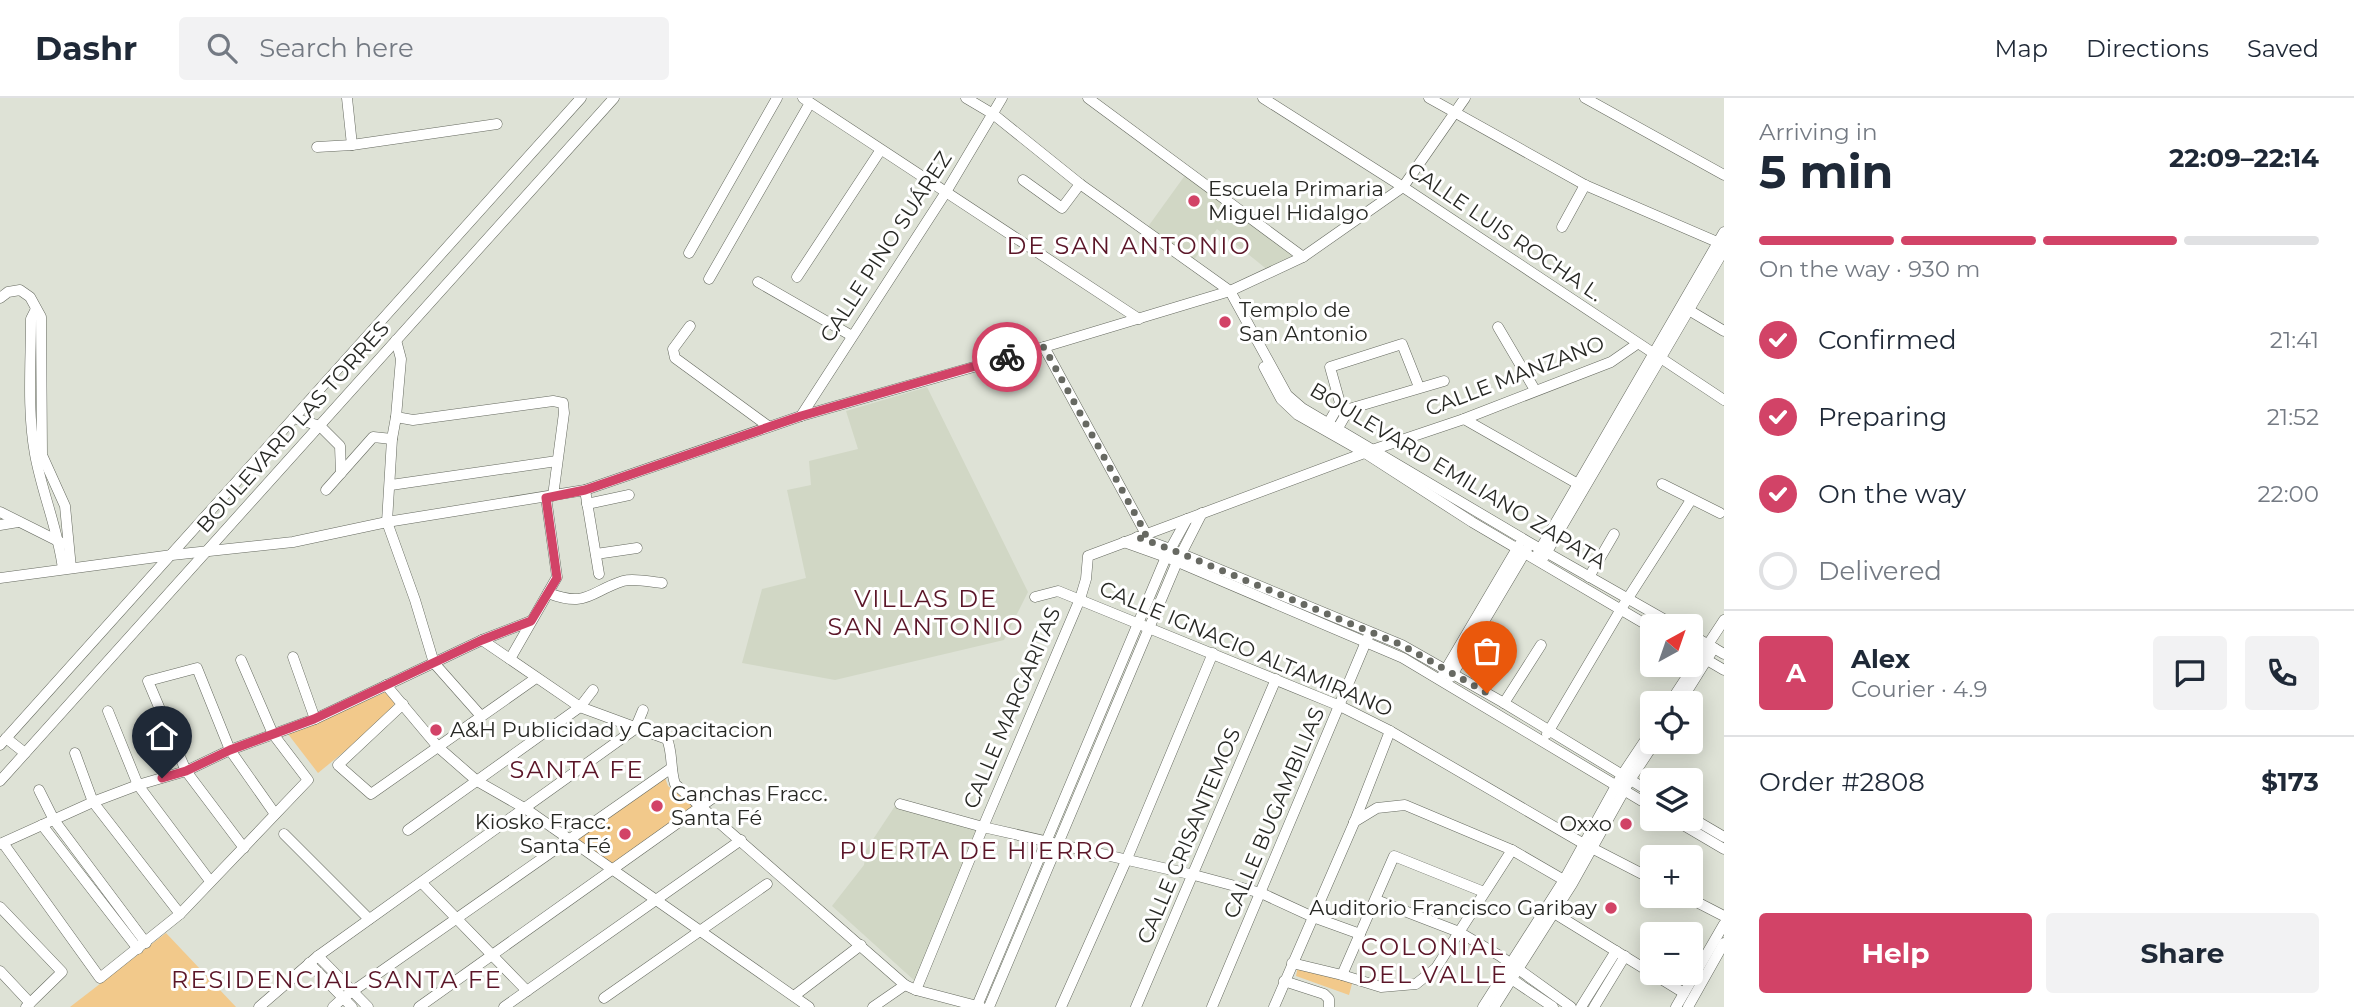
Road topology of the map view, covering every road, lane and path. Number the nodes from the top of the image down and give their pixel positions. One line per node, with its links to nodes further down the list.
1 (348, 98): 16 (street)
2 (581, 98): 53 (street, BOULEVARD LAS TORRES)
3 (614, 98): 41 (street, BOULEVARD LAS TORRES)
4 (777, 98): 28 (street)
5 (966, 98): 14 (street)
6 (1002, 98): 14 (street, CALLE PINO SUÁREZ)
7 (1088, 98): 29 (street)
8 (1263, 98): 23 (street, CALLE LUIS ROCHA L.)
9 (1429, 98): 13 (street)
10 (1465, 98): 13 (street)
11 (1585, 98): 19 (street)
12 (807, 101): 18 (street); 31 (street)
13 (1453, 113): 22 (street); 23 (street)
14 (993, 114): 21 (street); 24 (street, CALLE PINO SUÁREZ)
15 (498, 124): 16 (street)
16 (352, 145): 17 (street)
17 (317, 147)
18 (880, 151): 24 (street); 30 (street)
19 (1724, 175)
20 (1023, 180): 21 (street)
21 (1080, 184): 33 (street)
22 (1584, 185): 25 (street); 27 (street)
23 (1403, 187): 29 (street); 42 (street, CALLE LUIS ROCHA L.)
24 (946, 192): 36 (street); 40 (street, CALLE PINO SUÁREZ)
25 (1562, 227)
26 (1724, 232): 27 (street)
27 (1722, 246): 35 (street); 44 (street)
28 (689, 253)
29 (1303, 257): 33 (street)
30 (797, 277)
31 (709, 279)
32 (758, 282): 40 (street)
33 (1227, 292): 36 (street); 54 (street, BOULEVARD EMILIANO ZAPATA); 57 (street, BOULEVARD EMILIANO ZAPATA)
34 (0, 298): 58 (street)
35 (1687, 309): 39 (street); 44 (street)
36 (1139, 319): 43 (street)
37 (690, 326): 55 (street)
38 (1498, 327): 47 (street)
39 (1724, 331)
40 (852, 337): 50 (street, CALLE PINO SUÁREZ)
41 (396, 340): 51 (street); 53 (street, BOULEVARD LAS TORRES)
42 (1637, 344): 44 (street, CALLE LUIS ROCHA L.); 47 (street, CALLE MANZANO)
43 (1044, 347): 50 (street); 78 (street)
44 (1656, 356): 48 (street, CALLE LUIS ROCHA L.); 63 (street); 83 (street)
45 (1444, 381): 46 (street)
46 (1419, 387): 49 (street); 49 (street)
47 (1535, 390): 52 (street, CALLE MANZANO)
48 (1724, 400)
49 (1345, 406): 54 (street)
50 (801, 416): 55 (street)
51 (397, 417): 56 (street); 59 (street)
52 (1464, 419): 57 (street, CALLE MANZANO); 63 (street)
53 (307, 422): 60 (street); 84 (street, BOULEVARD LAS TORRES); 86 (street, BOULEVARD LAS TORRES)
54 (1334, 425): 57 (street, BOULEVARD EMILIANO ZAPATA)
55 (768, 426): 65 (street)
56 (392, 439): 60 (street); 62 (street)
57 (1370, 451): 71 (street, CALLE MANZANO); 81 (street, BOULEVARD EMILIANO ZAPATA)
58 (39, 454): 80 (street); 80 (street)
59 (557, 461): 62 (street); 67 (street)
60 (341, 473): 64 (street)
61 (1662, 484): 68 (street)
62 (391, 485): 75 (street)
63 (1578, 485): 83 (street)
64 (326, 490)
65 (585, 490): 67 (street); 69 (street)
66 (629, 495): 69 (street)
67 (549, 497): 75 (street); 96 (street)
68 (1691, 500): 72 (street); 99 (street)
69 (587, 504): 87 (street)
70 (0, 512): 74 (street)
71 (1202, 513): 73 (street, CALLE MANZANO); 89 (street)
72 (1720, 513)
73 (1187, 519): 78 (street, CALLE MANZANO); 85 (street)
74 (19, 522): 76 (street); 80 (street)
75 (387, 522): 84 (street); 116 (street)
76 (0, 525)
77 (1614, 534): 93 (street)
78 (1142, 536): 79 (street, CALLE MANZANO); 85 (street)
79 (1124, 542): 85 (street); 88 (street, CALLE MANZANO)
80 (64, 545): 91 (street)
81 (1523, 546): 83 (street, BOULEVARD EMILIANO ZAPATA); 90 (street, BOULEVARD EMILIANO ZAPATA); 118 (street)
82 (637, 548): 87 (street)
83 (1543, 551): 90 (street); 93 (street, BOULEVARD EMILIANO ZAPATA)
84 (207, 552): 86 (street); 139 (street, BOULEVARD LAS TORRES)
85 (1168, 553): 89 (street); 105 (street)
86 (182, 554): 91 (street); 135 (street, BOULEVARD LAS TORRES)
87 (596, 554): 92 (street)
88 (1088, 556): 98 (street, CALLE MARGARITAS)
89 (1179, 558): 106 (street); 107 (street)
90 (1537, 561): 100 (street, BOULEVARD EMILIANO ZAPATA)
91 (67, 568): 94 (street)
92 (599, 574)
93 (1589, 577): 99 (street, BOULEVARD EMILIANO ZAPATA)
94 (0, 578)
95 (662, 583): 96 (street)
96 (548, 593): 103 (street)
97 (1035, 597): 98 (street, CALLE IGNACIO ALTAMIRANO)
98 (1080, 599): 105 (street, CALLE IGNACIO ALTAMIRANO); 162 (street, CALLE MARGARITAS)
99 (1628, 600): 100 (street); 101 (street, BOULEVARD EMILIANO ZAPATA)
100 (1621, 609): 104 (street, BOULEVARD EMILIANO ZAPATA); 134 (street)
101 (1654, 614)
102 (1724, 620): 110 (street)
103 (531, 621): 108 (street); 114 (street)
104 (1640, 621)
105 (1138, 623): 106 (street, CALLE IGNACIO ALTAMIRANO); 169 (street)
106 (1149, 628): 111 (street, CALLE IGNACIO ALTAMIRANO); 171 (street)
107 (1368, 637): 118 (street); 125 (street, CALLE BUGAMBILIAS)
108 (482, 640): 114 (street); 116 (street)
109 (1541, 645): 123 (street)
110 (1716, 649)
111 (1213, 653): 120 (street, CALLE IGNACIO ALTAMIRANO); 176 (street)
112 (293, 657): 130 (street)
113 (1703, 658): 117 (street)
114 (510, 659): 119 (street)
115 (241, 660): 133 (street)
116 (434, 663): 121 (street); 129 (street)
117 (1724, 670)
118 (1446, 677): 123 (street); 134 (street)
119 (536, 678): 126 (street); 129 (street)
120 (1276, 679): 125 (street, CALLE IGNACIO ALTAMIRANO); 179 (street, CALLE CRISANTEMOS)
121 (386, 684): 124 (street); 130 (street)
122 (593, 690): 126 (street)
123 (1504, 703): 134 (street)
124 (403, 704): 136 (street); 136 (street)
125 (1340, 706): 132 (street, CALLE IGNACIO ALTAMIRANO); 185 (street, CALLE BUGAMBILIAS)
126 (580, 707): 131 (street); 145 (street)
127 (643, 710): 131 (street)
128 (108, 711): 147 (street)
129 (481, 716): 136 (street)
130 (314, 719): 133 (street)
131 (635, 729): 142 (street); 156 (street)
132 (1390, 731): 159 (street); 172 (street, CALLE IGNACIO ALTAMIRANO)
133 (273, 734): 137 (street); 157 (street)
134 (1546, 736): 144 (street); 149 (street)
135 (3, 742): 139 (street)
136 (438, 747): 145 (street)
137 (230, 750): 143 (street); 143 (street); 157 (street)
138 (1640, 752): 144 (street)
139 (25, 753): 146 (street, BOULEVARD LAS TORRES)
140 (75, 753): 153 (street)
141 (1645, 754): 144 (street)
142 (670, 769): 155 (street); 167 (street)
143 (186, 771): 147 (street); 173 (street)
144 (1626, 778): 148 (street); 149 (street)
145 (477, 780): 156 (street); 163 (street)
146 (0, 782)
147 (138, 785): 153 (street); 180 (street)
148 (1640, 786)
149 (1620, 788): 152 (street); 172 (street)
150 (39, 790): 158 (street)
151 (718, 795): 155 (street)
152 (1640, 800)
153 (93, 802): 158 (street); 191 (street)
154 (900, 804): 162 (street)
155 (701, 808): 168 (street); 177 (street)
156 (526, 809): 167 (street); 182 (street)
157 (275, 814): 173 (street)
158 (54, 820): 160 (street); 202 (street)
159 (1354, 822): 175 (street); 193 (street)
160 (42, 825): 170 (street); 202 (street)
161 (1703, 825): 166 (street)
162 (983, 827): 169 (street); 214 (street, CALLE MARGARITAS)
163 (408, 830)
164 (1693, 831): 174 (street)
165 (284, 834): 194 (street)
166 (1724, 837)
167 (569, 839): 177 (street); 195 (street)
168 (741, 840): 186 (street); 201 (street)
169 (1048, 842): 171 (street); 222 (street)
170 (1, 844): 202 (street)
171 (1059, 845): 176 (street); 231 (street)
172 (1589, 846): 178 (street, CALLE IGNACIO ALTAMIRANO); 181 (street)
173 (244, 848): 180 (street)
174 (1724, 849)
175 (1512, 850): 181 (street); 184 (street)
176 (1126, 860): 179 (street); 232 (street)
177 (611, 869): 186 (street); 205 (street)
178 (1640, 873)
179 (1194, 875): 185 (street); 233 (street, CALLE CRISANTEMOS)
180 (210, 881): 191 (street)
181 (1568, 882): 190 (street); 208 (street)
182 (422, 883): 194 (street); 195 (street)
183 (767, 884): 197 (street)
184 (1484, 892): 187 (street); 198 (street)
185 (1261, 893): 193 (street); 234 (street, CALLE BUGAMBILIAS)
186 (658, 900): 197 (street); 215 (street)
187 (1376, 900): 198 (street); 199 (street)
188 (1703, 905): 192 (street)
189 (0, 907): 221 (street)
190 (1554, 913): 203 (street); 208 (street)
191 (180, 914): 202 (street)
192 (1724, 916)
193 (1313, 917): 199 (street); 207 (street)
194 (369, 919): 204 (street)
195 (457, 920): 205 (street); 216 (street)
196 (1724, 924): 217 (street)
197 (702, 930): 218 (street); 220 (street)
198 (1459, 932): 208 (street); 210 (street)
199 (1360, 934): 210 (street)
200 (1724, 943): 244 (street)
201 (861, 945): 213 (street); 218 (street)
202 (142, 946)
203 (1621, 954): 217 (street); 241 (street); 242 (street)
204 (318, 956): 206 (street); 216 (street)
205 (492, 956): 215 (street); 227 (street)
206 (309, 962): 219 (street); 223 (street)
207 (1292, 963): 210 (street); 212 (street)
208 (1515, 966): 211 (street); 240 (street)
209 (0, 971): 221 (street)
210 (1342, 975)
211 (1508, 977): 237 (street); 238 (street); 239 (street)
212 (1284, 981): 235 (street); 236 (street)
213 (905, 985): 214 (street); 230 (street)
214 (916, 990): 222 (street)
215 (527, 991): 228 (street)
216 (353, 992): 219 (street); 226 (street)
217 (1684, 993): 243 (street)
218 (794, 996): 229 (street)
219 (342, 998): 224 (street); 225 (street)
220 (604, 999)
221 (28, 1005)
222 (979, 1006)
223 (259, 1007)
224 (333, 1007)
225 (352, 1007)
226 (368, 1007)
227 (419, 1007)
228 (504, 1007)
229 (809, 1007)
230 (873, 1007)
231 (989, 1007)
232 (1061, 1007)
233 (1136, 1007)
234 (1212, 1007)
235 (1274, 1007)
236 (1329, 1007)
237 (1483, 1007)
238 (1494, 1007)
239 (1553, 1007)
240 (1572, 1007)
241 (1581, 1007)
242 (1594, 1007)
243 (1676, 1007)
244 (1688, 1007)

